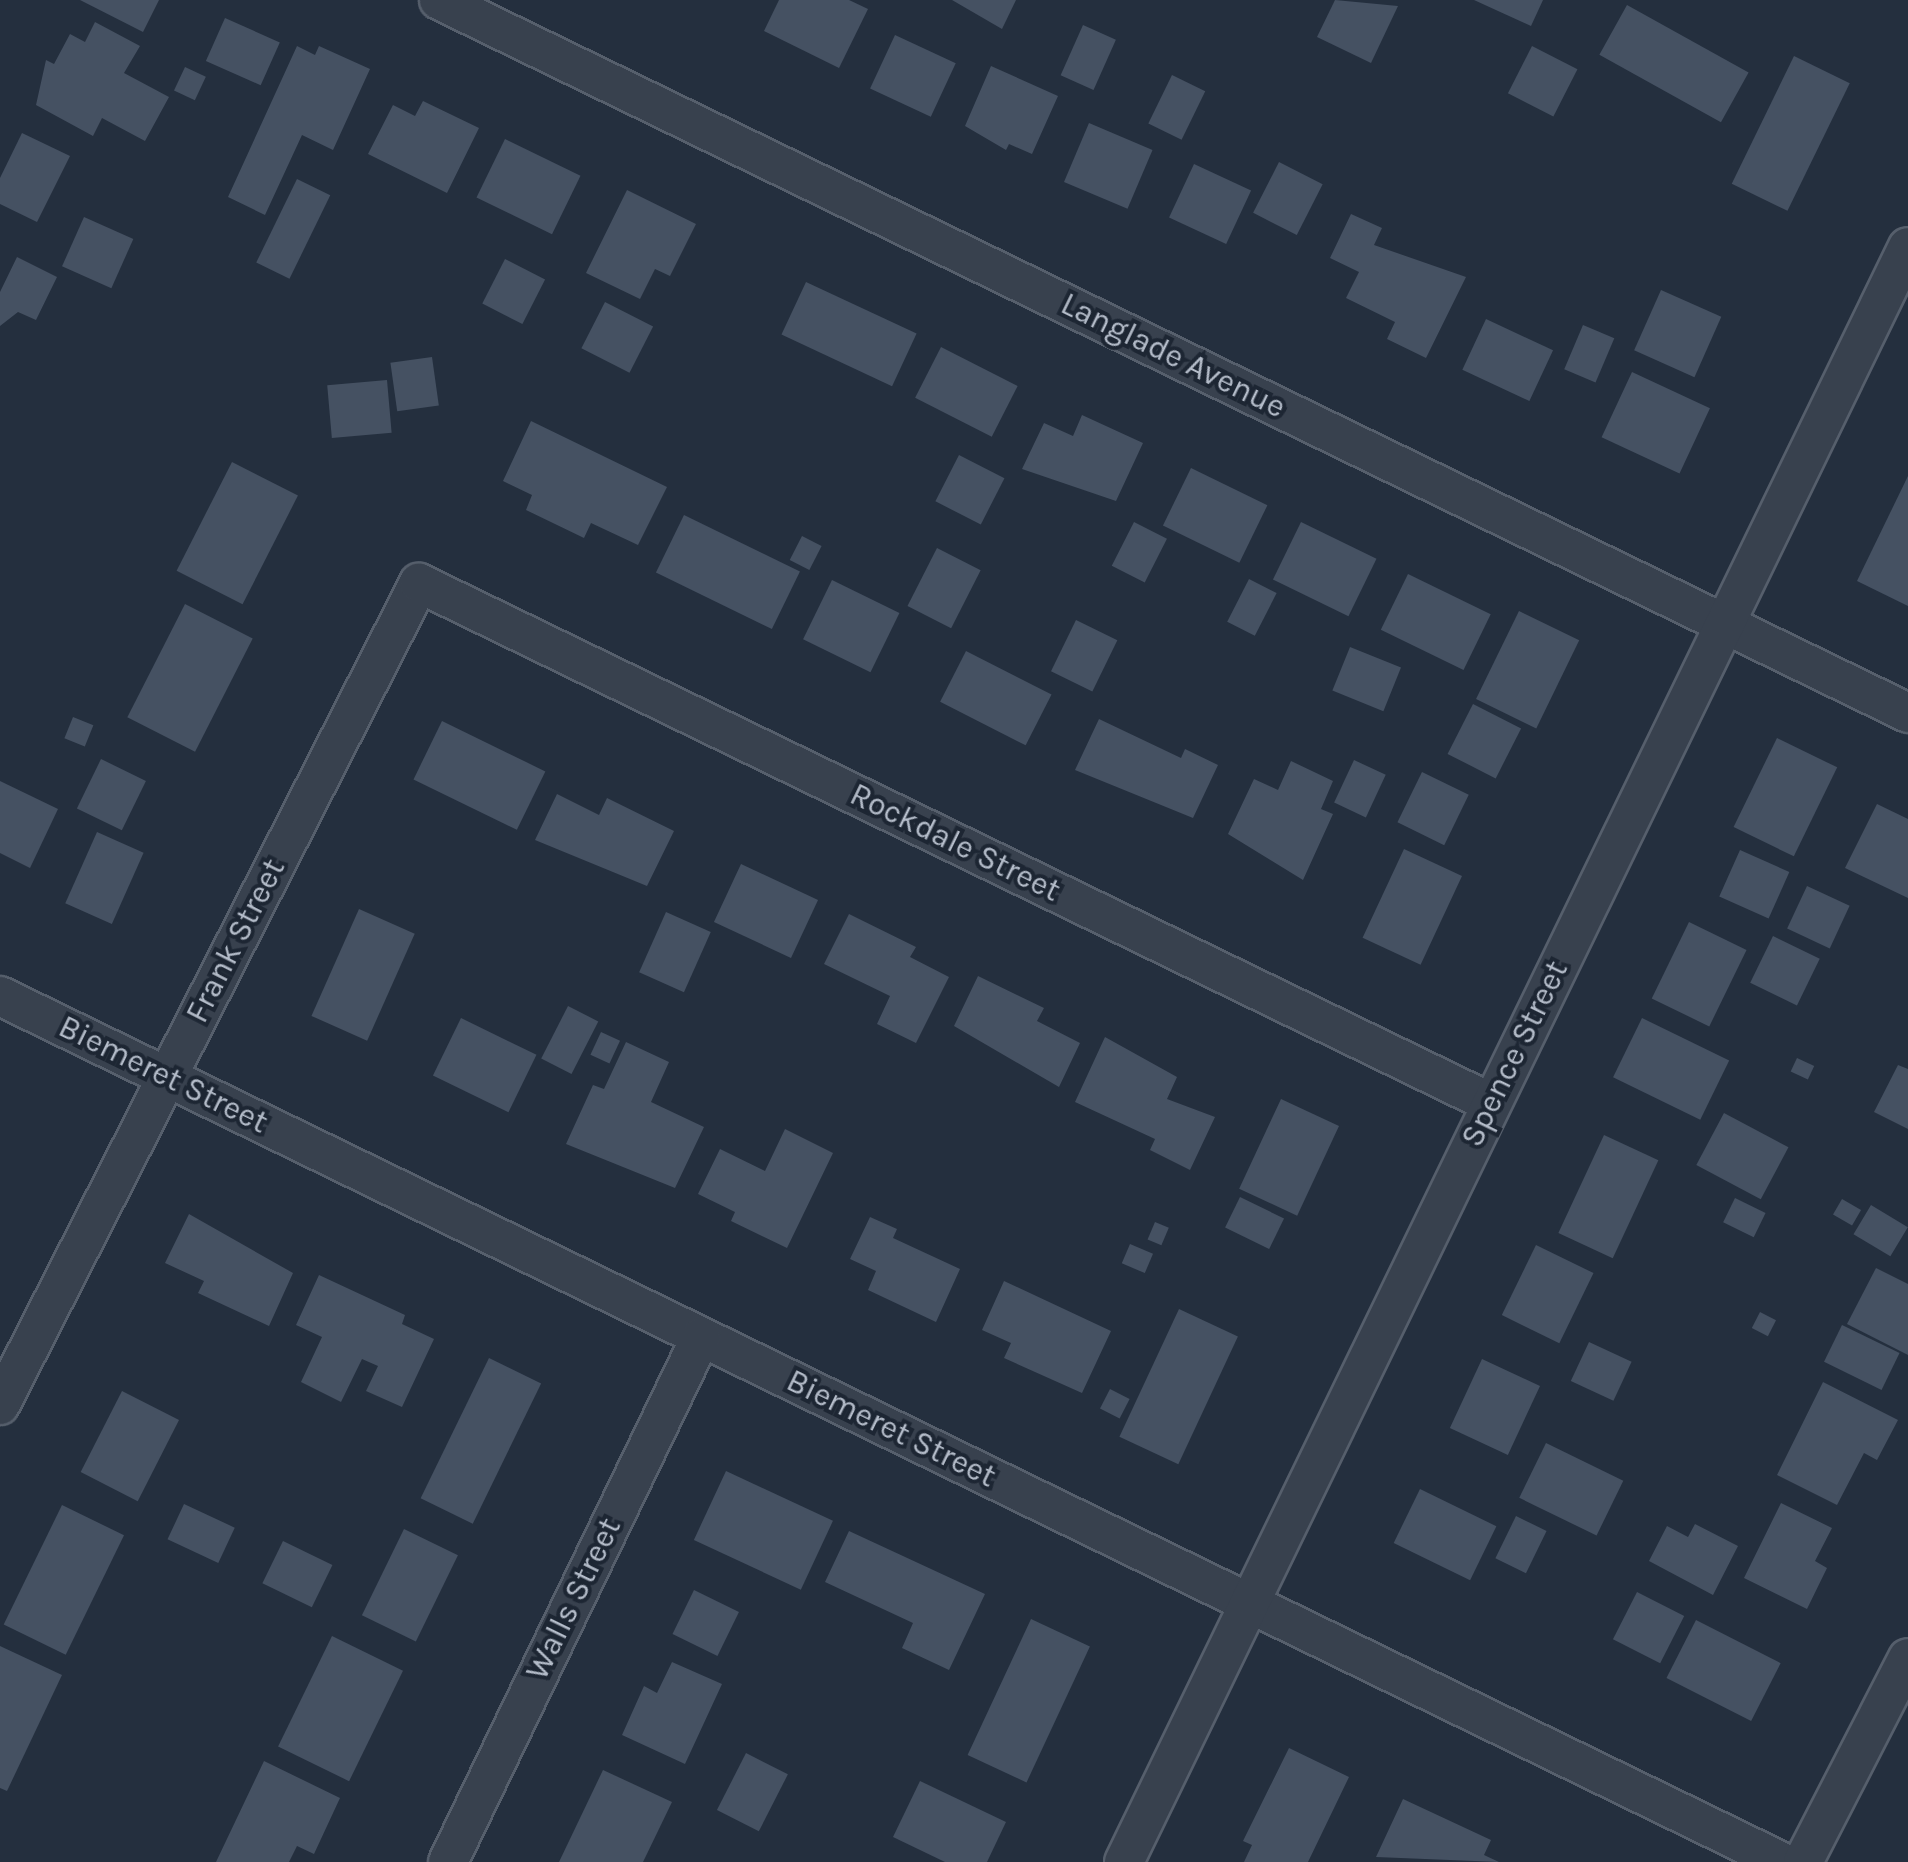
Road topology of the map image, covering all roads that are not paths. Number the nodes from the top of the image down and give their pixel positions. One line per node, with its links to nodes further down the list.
1 (439, 0): 4 (street, Langlade Avenue)
2 (1908, 247): 4 (street, Spence Street)
3 (419, 583): 7 (street, Frank Street); 8 (street, Rockdale Street)
4 (1724, 624): 5 (street, Langlade Avenue); 8 (street, Spence Street)
5 (1908, 713)
6 (0, 996): 7 (street, Biemeret Street)
7 (167, 1077): 9 (street, Biemeret Street); 10 (street, Frank Street)
8 (1491, 1103): 11 (street, Spence Street)
9 (701, 1337): 11 (street, Biemeret Street); 13 (street, Walls Street)
10 (0, 1405)
11 (1249, 1603): 14 (street, Spence Street); 15 (street, Biemeret Street)
12 (1908, 1658): 16 (street)
13 (448, 1862)
14 (1124, 1862)
15 (1782, 1862)
16 (1803, 1862)

